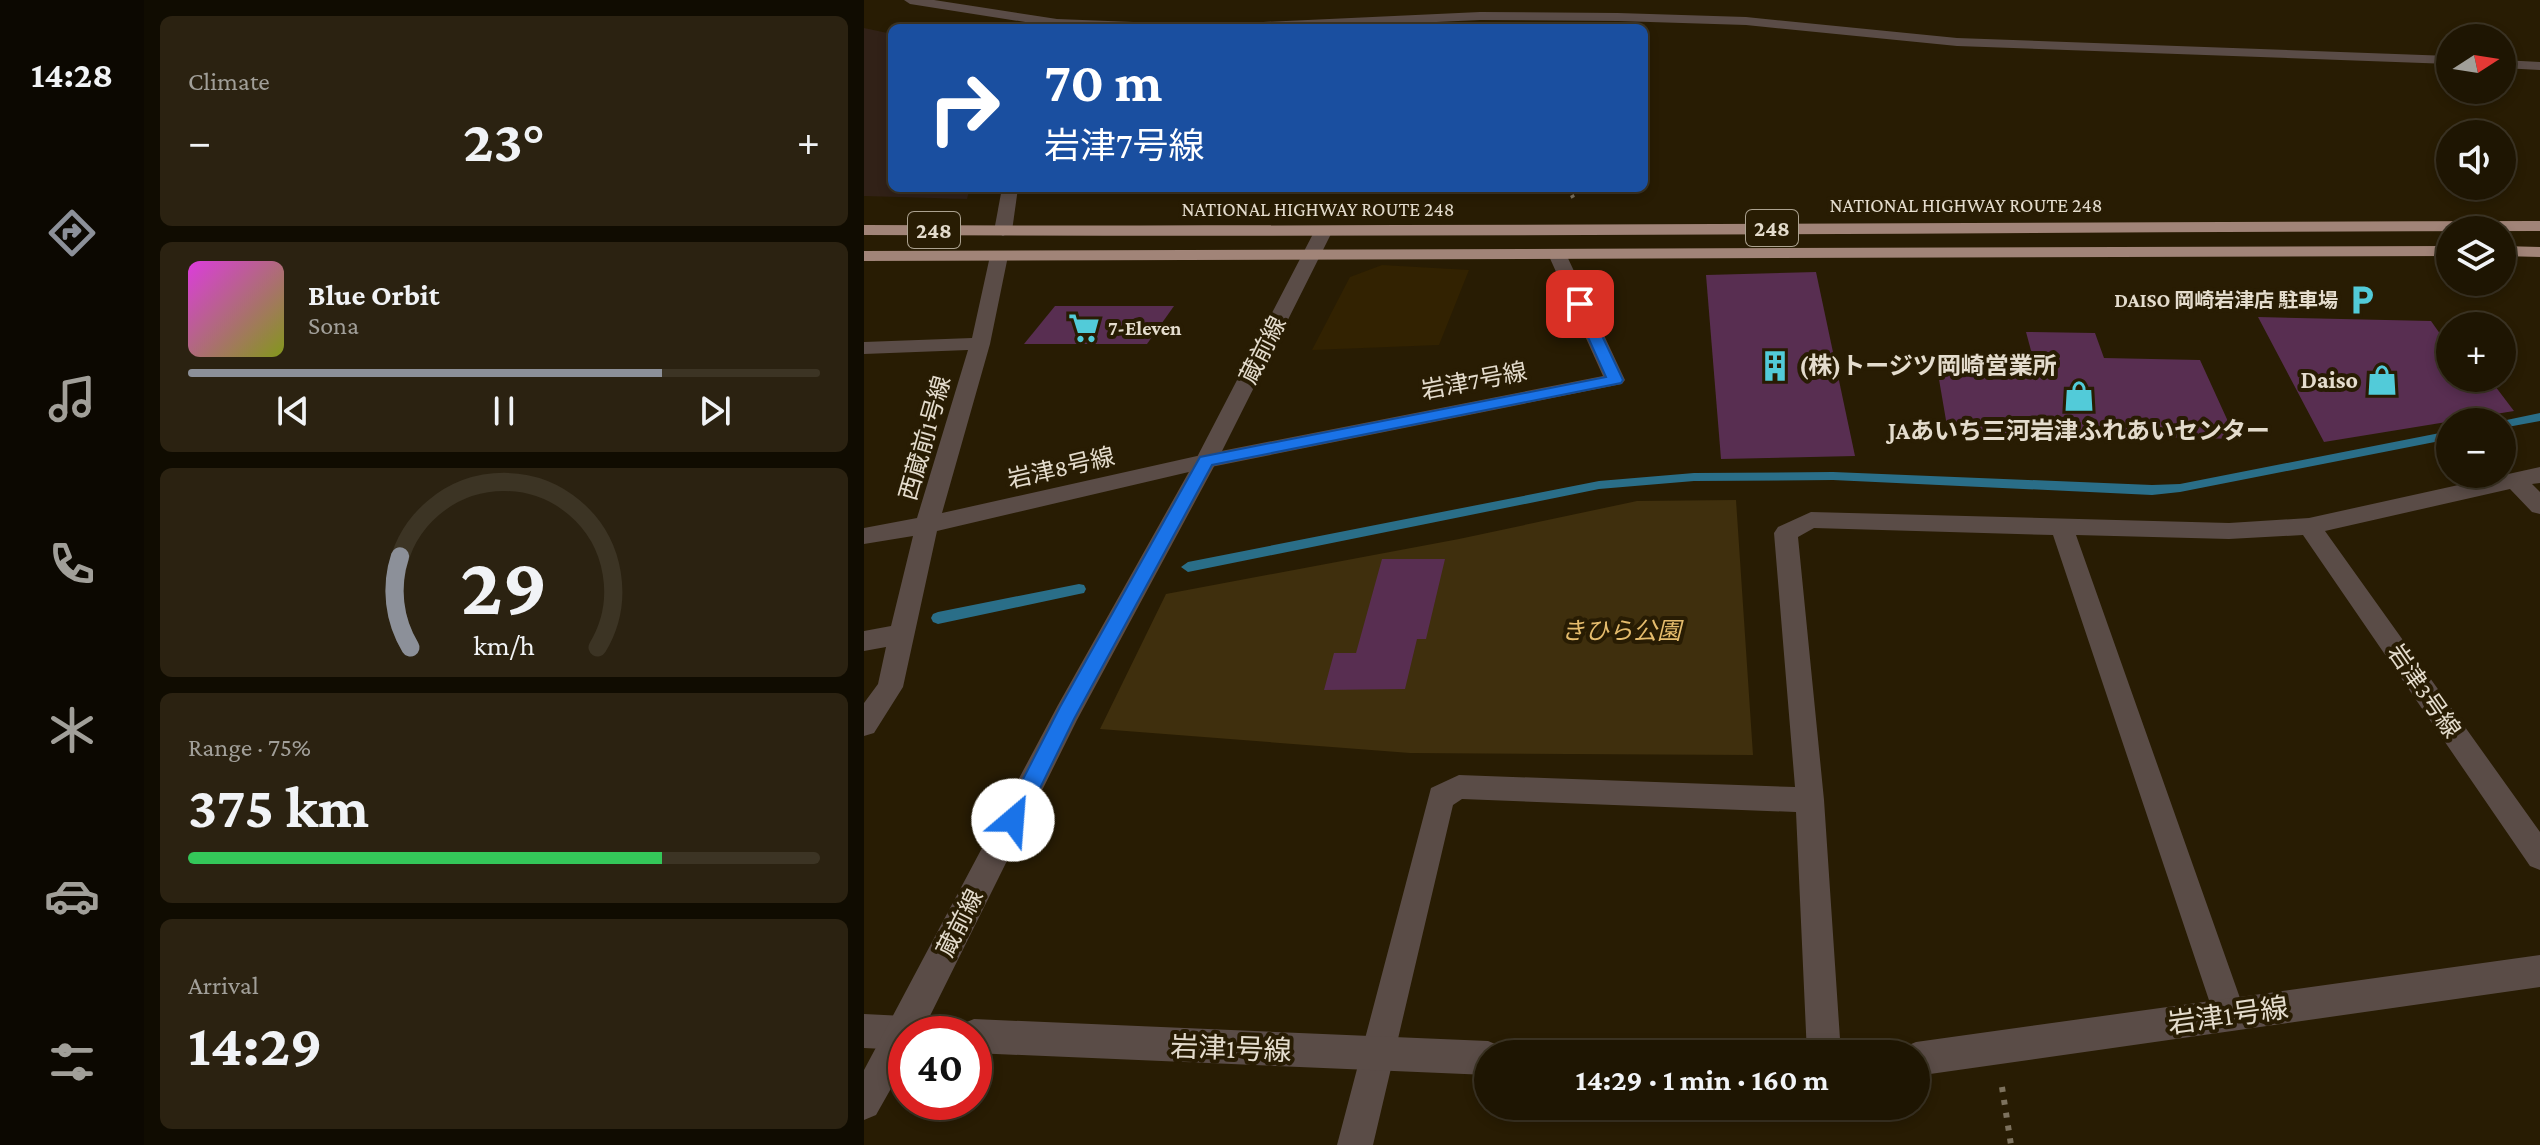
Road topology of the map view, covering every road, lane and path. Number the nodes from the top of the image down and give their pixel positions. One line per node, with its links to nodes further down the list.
1 (910, 0): 2 (street)
2 (1082, 24)
3 (1306, 24): 4 (street)
4 (2436, 60)
5 (2516, 65): 6 (street)
6 (2540, 66)
7 (1009, 192): 10 (street)
8 (2540, 226): 11 (highway, NATIONAL HIGHWAY ROUTE 248 / 248)
9 (864, 230): 10 (highway, NATIONAL HIGHWAY ROUTE 248 / 248)
10 (1003, 231): 11 (highway, NATIONAL HIGHWAY ROUTE 248 / 248)
11 (1317, 243): 15 (highway, NATIONAL HIGHWAY ROUTE 248 / 248); 17 (highway, NATIONAL HIGHWAY ROUTE 248 / 248); 20 (street, 蔵前線)
12 (2436, 251): 15 (highway, NATIONAL HIGHWAY ROUTE 248 / 248)
13 (2516, 251): 14 (highway)
14 (2540, 252)
15 (1557, 254): 20 (street, 岩津7号線)
16 (864, 256): 17 (highway, NATIONAL HIGHWAY ROUTE 248 / 248)
17 (999, 256): 18 (street, 西蔵前1号線)
18 (980, 344): 19 (street); 26 (street, 西蔵前1号線)
19 (864, 348)
20 (1206, 461): 26 (street, 岩津8号線); 37 (street, 蔵前線)
21 (2540, 475): 22 (street)
22 (2516, 479)
23 (2516, 482): 25 (street)
24 (2474, 488): 27 (street)
25 (2540, 506)
26 (927, 525): 29 (street, 岩津8号線); 30 (street, 西蔵前1号線)
27 (2309, 526): 28 (street); 34 (street, 岩津3号線)
28 (2062, 527): 33 (street); 36 (street)
29 (864, 536)
30 (901, 634): 31 (street); 32 (street, 西蔵前1号線)
31 (864, 641)
32 (864, 725)
33 (1810, 800): 41 (street); 43 (street)
34 (2540, 856)
35 (2540, 971): 36 (street, 岩津1号線)
36 (2230, 1015): 42 (street, 岩津1号線)
37 (919, 1016)
38 (864, 1031): 39 (street)
39 (888, 1033)
40 (992, 1037): 43 (street, 岩津1号線)
41 (1823, 1040)
42 (1997, 1049): 45 (street, 岩津1号線); 49 (path)
43 (1377, 1054): 44 (street, 岩津1号線); 48 (street)
44 (1474, 1057)
45 (1930, 1057)
46 (888, 1067): 47 (street, 蔵前線)
47 (864, 1103)
48 (1355, 1145)
49 (2011, 1145)

